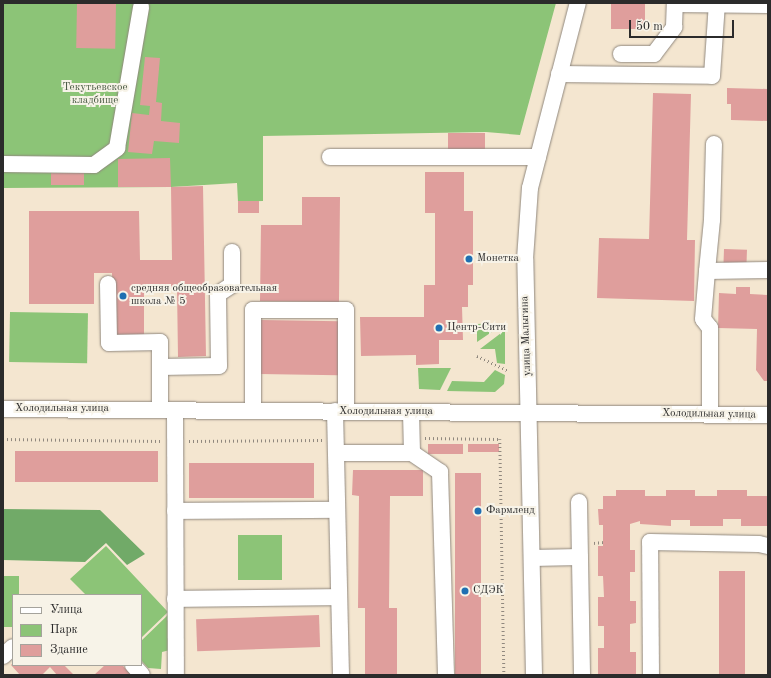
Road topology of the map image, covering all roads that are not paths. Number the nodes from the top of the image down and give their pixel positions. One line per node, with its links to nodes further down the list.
1 (578, 3): 6 (street, улица Малыгина)
2 (717, 3): 3 (street); 5 (street); 6 (street)
3 (768, 5)
4 (140, 7): 10 (street)
5 (621, 54)
6 (559, 74): 9 (street, улица Малыгина)
7 (714, 144): 13 (street)
8 (330, 157): 9 (street)
9 (538, 157): 21 (street, улица Малыгина)
10 (3, 164)
11 (232, 252): 15 (street)
12 (768, 270): 13 (street)
13 (707, 271): 22 (street)
14 (108, 284): 15 (street)
15 (160, 367): 17 (street)
16 (3, 409): 17 (street, Холодильная улица)
17 (167, 410): 18 (street, Холодильная улица); 28 (street)
18 (253, 410): 19 (street, Холодильная улица); 19 (street)
19 (341, 411): 20 (street, Холодильная улица); 24 (street)
20 (411, 412): 21 (street, Холодильная улица); 25 (street)
21 (530, 413): 22 (street, Холодильная улица); 31 (street, улица Малыгина)
22 (710, 415): 23 (street, Холодильная улица)
23 (768, 415)
24 (336, 446): 25 (street); 27 (street)
25 (412, 446): 40 (street)
26 (579, 502): 30 (street)
27 (337, 510): 28 (street); 33 (street)
28 (175, 511): 32 (street)
29 (768, 546): 43 (street)
30 (580, 557): 31 (street); 42 (street)
31 (532, 558): 41 (street, улица Малыгина)
32 (175, 598): 33 (street); 38 (street)
33 (339, 598): 39 (street)
34 (12, 648): 35 (street)
35 (3, 656)
36 (134, 666): 37 (street)
37 (142, 675)
38 (176, 675)
39 (341, 675)
40 (446, 675)
41 (534, 675)
42 (582, 675)
43 (651, 675)

